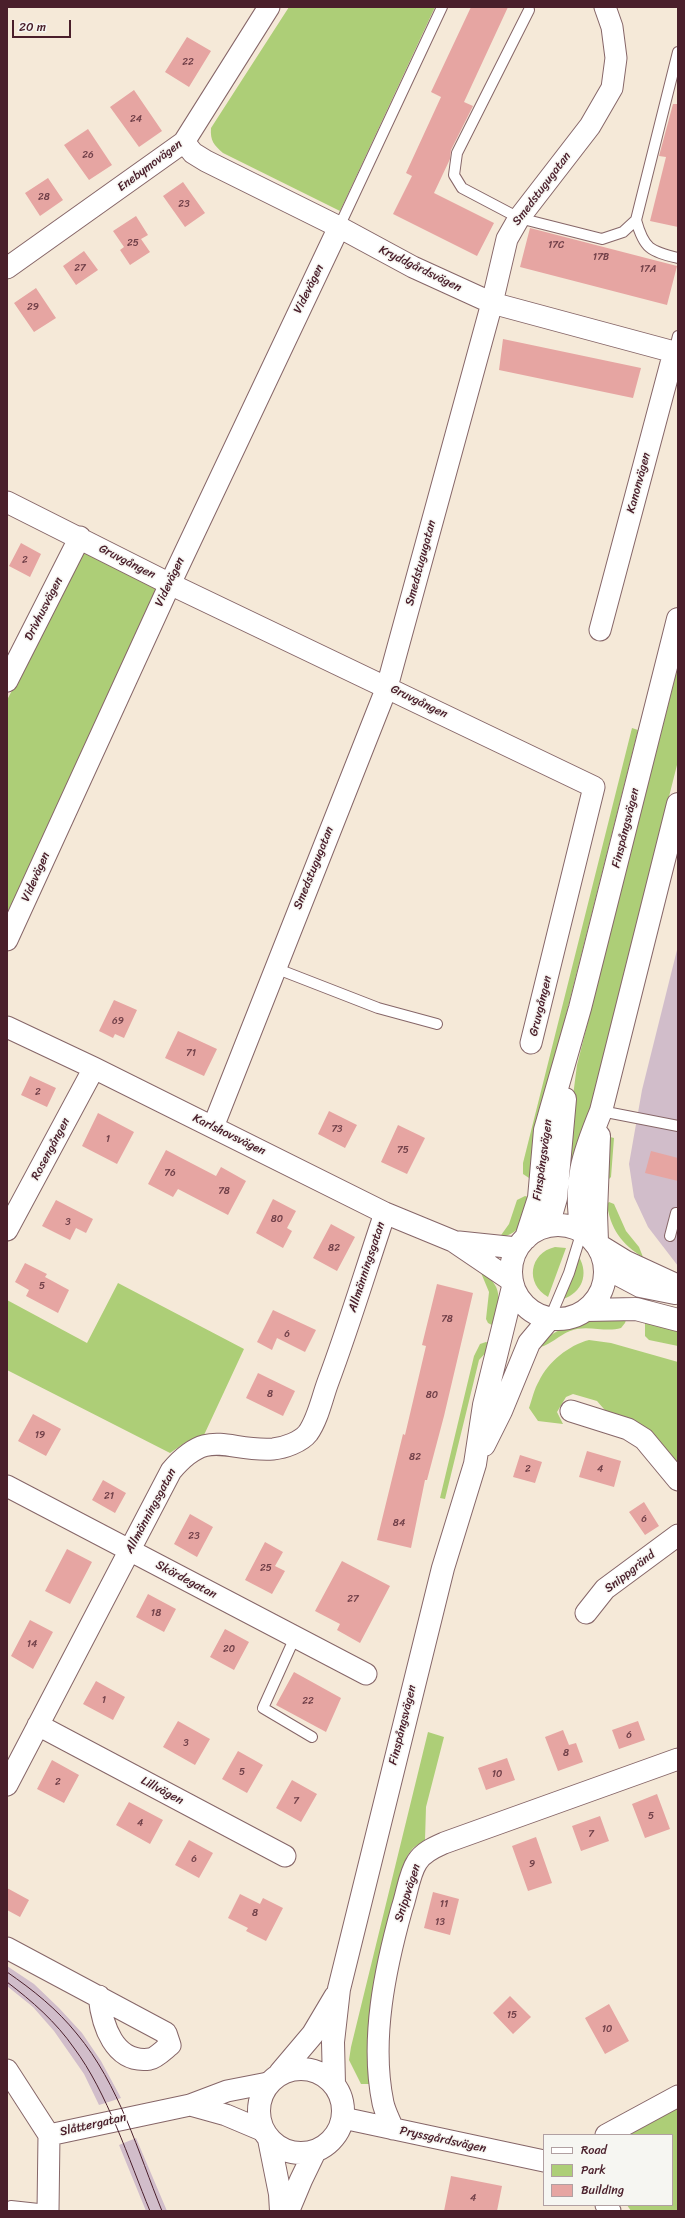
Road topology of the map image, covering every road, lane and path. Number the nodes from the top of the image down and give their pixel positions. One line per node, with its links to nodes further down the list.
1 (269, 7): 6 (street, Enebymovägen)
2 (442, 7): 9 (lane)
3 (605, 7): 7 (street, Smedstugugatan)
4 (529, 10): 7 (lane)
5 (678, 52): 8 (lane)
6 (184, 142): 9 (street, Kryddgårdsvägen); 11 (street, Enebymovägen)
7 (519, 218): 8 (lane); 12 (street, Smedstugugatan)
8 (636, 220): 10 (lane)
9 (339, 227): 12 (street, Kryddgårdsvägen); 16 (street, Videvägen)
10 (678, 258)
11 (7, 268)
12 (492, 303): 13 (street, Kryddgårdsvägen); 20 (street, Smedstugugatan)
13 (676, 344): 18 (street, Kanonvägen)
14 (7, 502): 15 (street, Gruvgången)
15 (80, 537): 16 (street, Gruvgången); 19 (street, Drivhusvägen)
16 (170, 584): 20 (street, Gruvgången); 22 (street, Videvägen)
17 (678, 619): 26 (main road, Finspångsvägen)
18 (600, 630)
19 (7, 681)
20 (387, 687): 23 (street, Smedstugugatan); 27 (street, Gruvgången)
21 (678, 804): 29 (main road)
22 (7, 940)
23 (275, 968): 24 (lane); 31 (street, Smedstugugatan)
24 (436, 1024)
25 (7, 1027): 28 (street, Karlshovsvägen)
26 (573, 1036): 34 (main road, Finspångsvägen); 39 (main road, Finspångsvägen)
27 (532, 1043)
28 (94, 1068): 31 (street, Karlshovsvägen); 35 (street, Rosengången)
29 (601, 1111): 30 (lane); 37 (main road)
30 (678, 1126)
31 (213, 1127): 32 (street, Karlshovsvägen)
32 (385, 1213): 38 (street, Karlshovsvägen); 52 (street, Allmänningsgatan)
33 (678, 1214): 36 (lane)
34 (548, 1226): 37 (main road); 39 (main road)
35 (7, 1230)
36 (670, 1236)
37 (593, 1240): 40 (main road); 42 (main road); 45 (lane)
38 (453, 1241): 39 (street, Karlshovsvägen); 41 (street, Karlshovsvägen)
39 (522, 1243): 41 (main road, Finspångsvägen)
40 (606, 1268): 43 (main road); 44 (main road)
41 (513, 1284): 45 (main road); 48 (main road, Finspångsvägen)
42 (678, 1286)
43 (678, 1294)
44 (586, 1310): 45 (main road); 46 (main road)
45 (550, 1318): 48 (main road, Finspångsvägen)
46 (678, 1320)
47 (571, 1411): 49 (street)
48 (475, 1464): 62 (main road, Finspångsvägen)
49 (678, 1480)
50 (7, 1486): 52 (street, Skördegatan)
51 (678, 1535): 53 (street, Snippgränd)
52 (130, 1551): 54 (street, Skördegatan); 56 (street, Allmänningsgatan)
53 (586, 1613)
54 (294, 1637): 55 (street, Skördegatan); 57 (lane)
55 (366, 1674)
56 (38, 1725): 59 (street, Allmänningsgatan); 60 (street, Lillvägen)
57 (312, 1737)
58 (678, 1759): 70 (street, Snippvägen)
59 (7, 1785)
60 (286, 1856)
61 (7, 1948): 63 (street)
62 (339, 1989): 65 (main road, Finspångsvägen); 66 (main road, Finspångsvägen)
63 (99, 1996)
64 (7, 2070): 72 (street, Slåttergatan)
65 (274, 2078): 66 (main road); 68 (street, Slåttergatan); 73 (main road)
66 (334, 2084): 69 (main road)
67 (678, 2096): 71 (street)
68 (190, 2105): 72 (street, Slåttergatan); 73 (street, Slåttergatan)
69 (343, 2118): 70 (street, Pryssgårdsvägen); 74 (main road)
70 (393, 2129): 75 (street, Pryssgårdsvägen)
71 (608, 2134)
72 (49, 2135): 77 (street)
73 (266, 2135): 74 (main road); 78 (main road)
74 (316, 2150): 79 (main road)
75 (543, 2161)
76 (11, 2206): 77 (lane)
77 (48, 2210)
78 (280, 2211)
79 (288, 2211)

